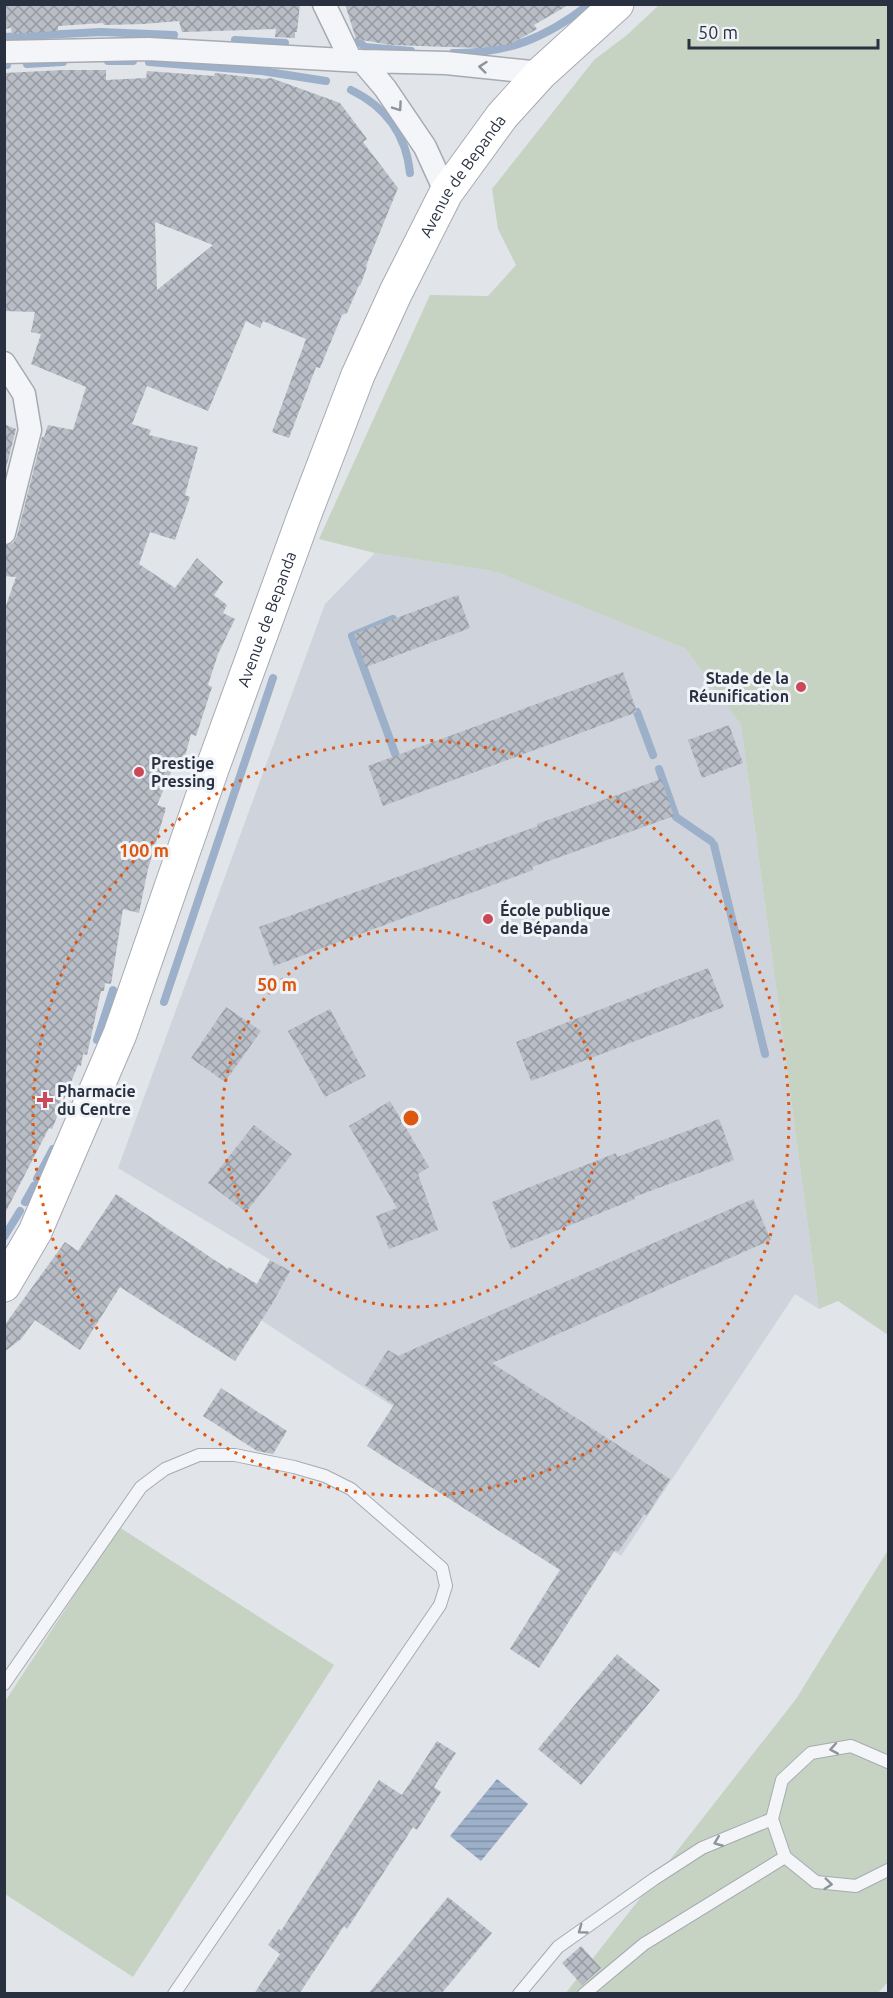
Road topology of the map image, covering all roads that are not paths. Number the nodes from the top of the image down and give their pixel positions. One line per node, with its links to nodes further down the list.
1 (324, 4): 4 (street)
2 (617, 4): 5 (main road, Avenue de Bepanda)
3 (4, 52): 4 (street)
4 (356, 61): 5 (street, one-way to 4); 6 (street, one-way to 6)
5 (541, 73): 6 (main road, Avenue de Bepanda)
6 (446, 194): 9 (main road, Avenue de Bepanda)
7 (4, 363): 8 (street)
8 (4, 533)
9 (4, 1285)
10 (4, 1684): 15 (lane)
11 (888, 1761): 12 (lane, one-way to 12)
12 (772, 1819): 13 (lane); 16 (lane, one-way to 16)
13 (784, 1857): 14 (lane, one-way to 14); 17 (lane)
14 (888, 1870)
15 (174, 1994)
16 (519, 1994)
17 (584, 1994)

